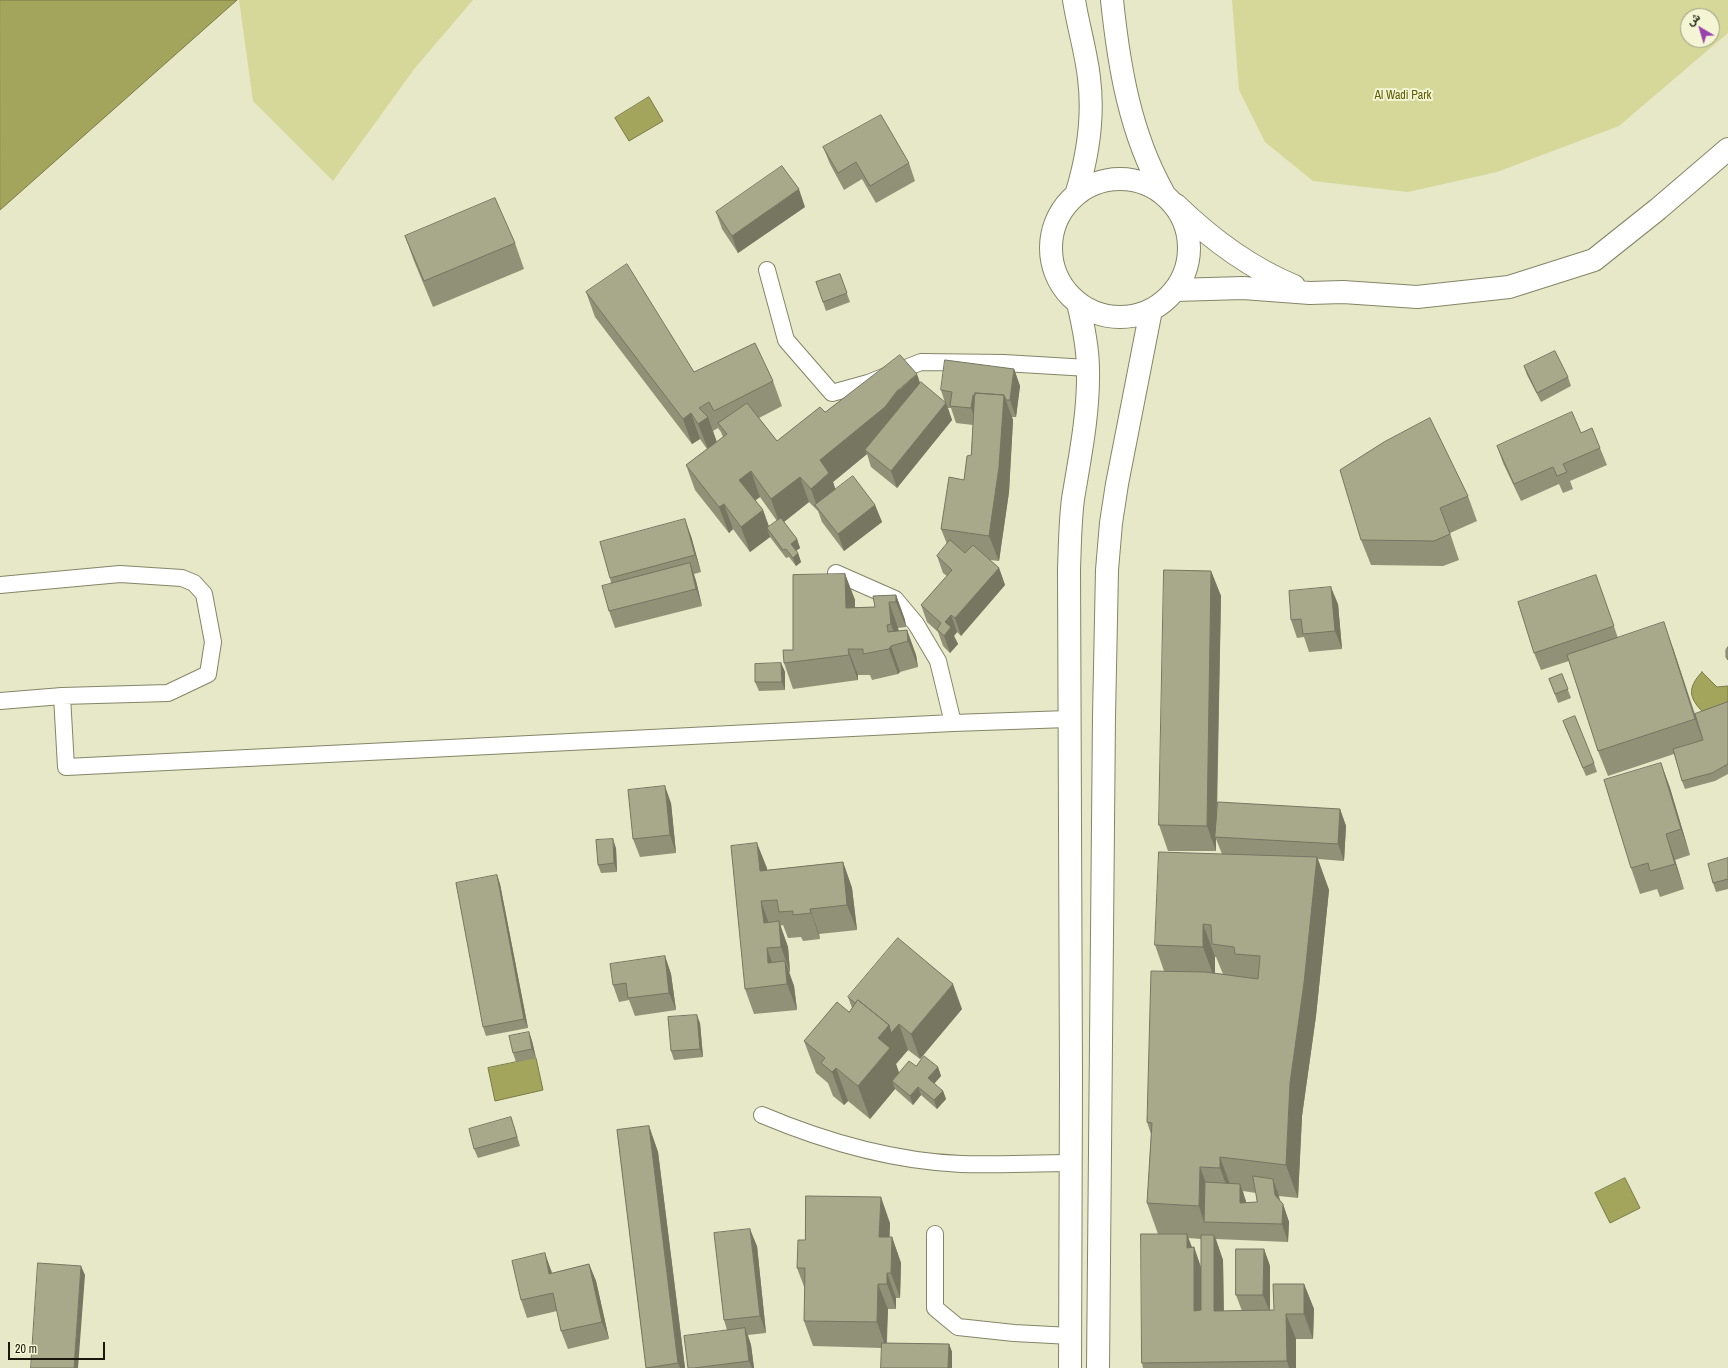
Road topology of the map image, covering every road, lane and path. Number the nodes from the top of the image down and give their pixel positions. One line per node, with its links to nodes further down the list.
1 (1074, 0): 4 (main road)
2 (1112, 0): 5 (main road)
3 (1728, 150): 8 (main road)
4 (1078, 192): 5 (main road); 9 (main road)
5 (1169, 198): 7 (main road); 8 (main road)
6 (767, 270): 11 (lane)
7 (1175, 290): 8 (main road); 10 (main road)
8 (1310, 293)
9 (1078, 303): 10 (main road); 11 (main road)
10 (1151, 310): 23 (main road)
11 (1088, 368): 16 (main road)
12 (836, 573): 17 (lane)
13 (0, 585): 14 (lane)
14 (62, 696): 15 (lane); 17 (lane)
15 (0, 701)
16 (1068, 719): 17 (lane); 19 (main road)
17 (953, 723)
18 (762, 1115): 19 (lane)
19 (1070, 1163): 21 (main road)
20 (935, 1234): 21 (lane)
21 (1071, 1336): 22 (main road)
22 (1070, 1368)
23 (1098, 1368)

